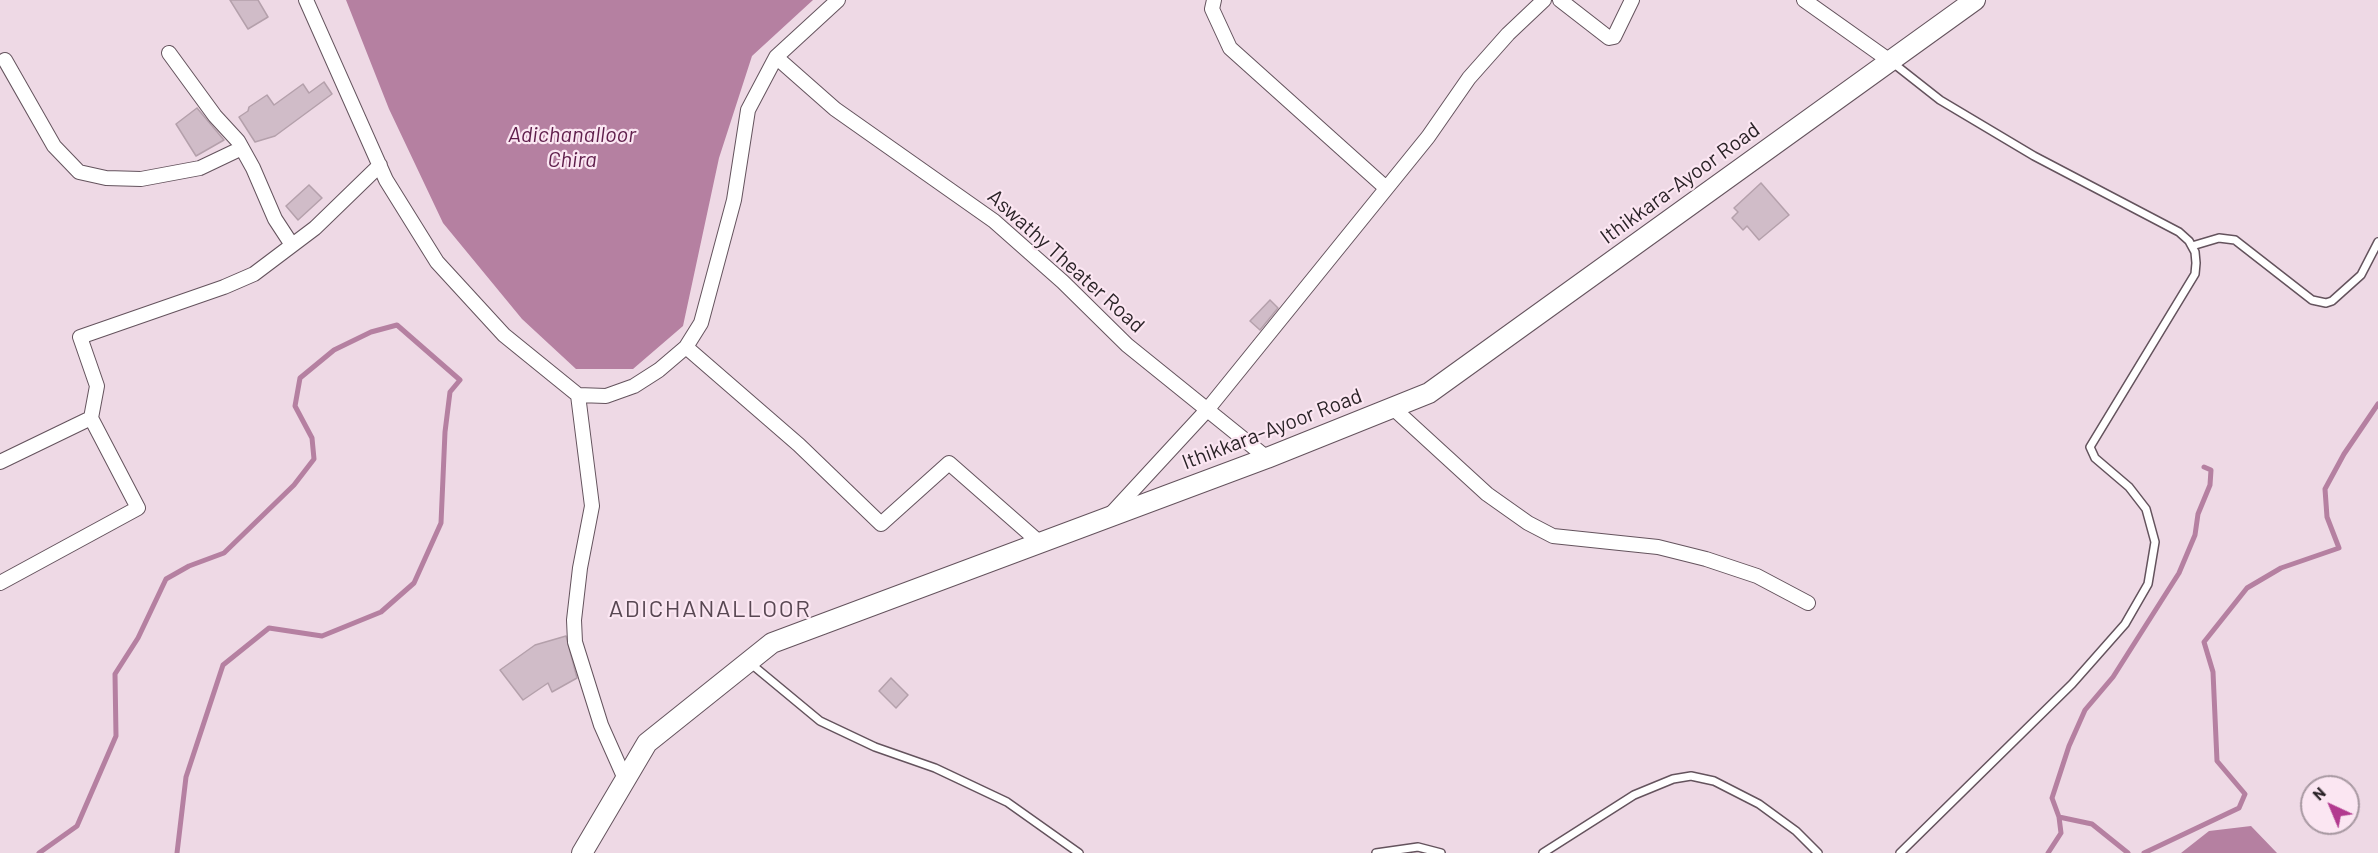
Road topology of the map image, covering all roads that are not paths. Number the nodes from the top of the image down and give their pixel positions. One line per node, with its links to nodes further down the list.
1 (306, 0): 14 (street)
2 (838, 0): 10 (street)
3 (1214, 0): 15 (street)
4 (1544, 0): 15 (street)
5 (1560, 0): 6 (street)
6 (1632, 0)
7 (1804, 0): 12 (street)
8 (1975, 0): 12 (main road, Ithikkara-Ayoor Road)
9 (169, 53): 13 (street)
10 (776, 57): 19 (street); 22 (street, Aswathy Theater Road)
11 (5, 60): 13 (street)
12 (1890, 61): 18 (lane); 21 (main road, Ithikkara-Ayoor Road)
13 (242, 148): 17 (street)
14 (380, 165): 17 (street); 20 (street)
15 (1386, 188): 22 (street)
16 (2378, 242): 18 (lane)
17 (292, 245): 23 (street)
18 (2192, 246): 38 (lane)
19 (686, 347): 20 (street); 27 (street)
20 (578, 395): 31 (street)
21 (1393, 408): 24 (main road, Ithikkara-Ayoor Road); 29 (street)
22 (1207, 410): 24 (street, Aswathy Theater Road); 26 (street)
23 (91, 418): 25 (street); 28 (street)
24 (1267, 459): 26 (main road, Ithikkara-Ayoor Road)
25 (0, 462)
26 (1108, 517): 27 (main road, Ithikkara-Ayoor Road)
27 (1039, 542): 30 (main road, Ithikkara-Ayoor Road)
28 (0, 583)
29 (1808, 603)
30 (748, 661): 31 (main road, Ithikkara-Ayoor Road); 33 (lane)
31 (625, 779): 32 (main road, Ithikkara-Ayoor Road)
32 (585, 852)
33 (1079, 853)
34 (1376, 853): 35 (lane)
35 (1441, 853)
36 (1543, 853): 37 (lane)
37 (1818, 853)
38 (1900, 853)

